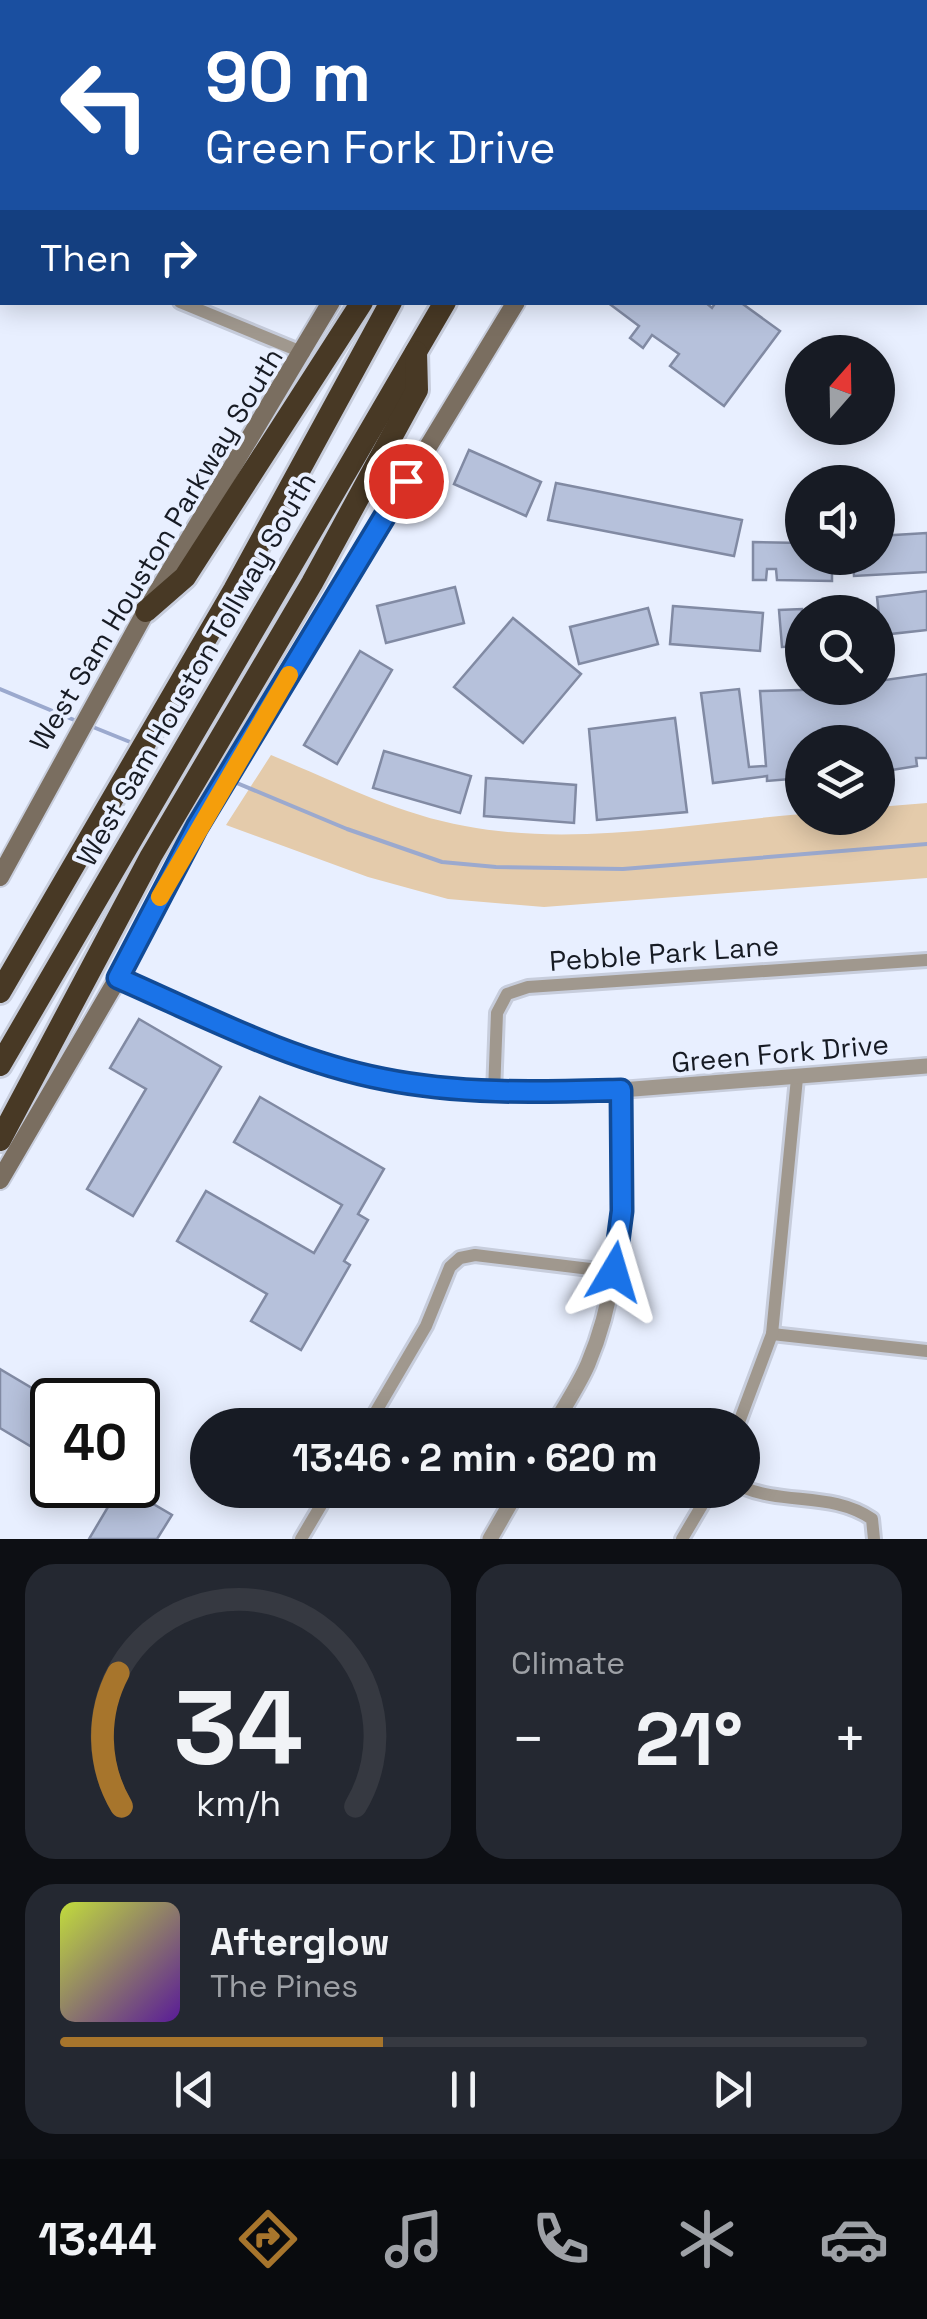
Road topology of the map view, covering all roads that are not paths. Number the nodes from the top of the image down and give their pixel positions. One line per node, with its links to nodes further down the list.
1 (187, 305): 8 (street)
2 (329, 305): 8 (main road, West Sam Houston Parkway South)
3 (360, 305): 9 (highway)
4 (389, 305): 13 (highway, West Sam Houston Tollway South)
5 (443, 305): 7 (highway, West Sam Houston Tollway South)
6 (514, 305): 12 (main road)
7 (416, 352): 14 (highway, West Sam Houston Tollway South); 19 (highway)
8 (304, 353): 9 (main road, West Sam Houston Parkway South)
9 (146, 612): 10 (main road, West Sam Houston Parkway South)
10 (0, 877)
11 (927, 960): 18 (street, Pebble Park Lane)
12 (118, 978): 18 (street, Green Fork Drive); 20 (main road)
13 (0, 992)
14 (0, 1065)
15 (927, 1066): 16 (street, Green Fork Drive)
16 (797, 1078): 17 (street, Green Fork Drive); 22 (street)
17 (621, 1090): 18 (street, Green Fork Drive); 21 (street)
18 (494, 1093)
19 (0, 1140)
20 (0, 1180)
21 (614, 1272): 24 (street); 25 (street)
22 (772, 1334): 23 (street); 26 (street)
23 (927, 1352)
24 (378, 1408)
25 (563, 1408)
26 (744, 1408)
27 (760, 1494): 34 (street)
28 (319, 1508): 31 (street)
29 (508, 1508): 32 (street)
30 (700, 1508): 33 (street)
31 (301, 1539)
32 (490, 1539)
33 (682, 1539)
34 (874, 1539)

